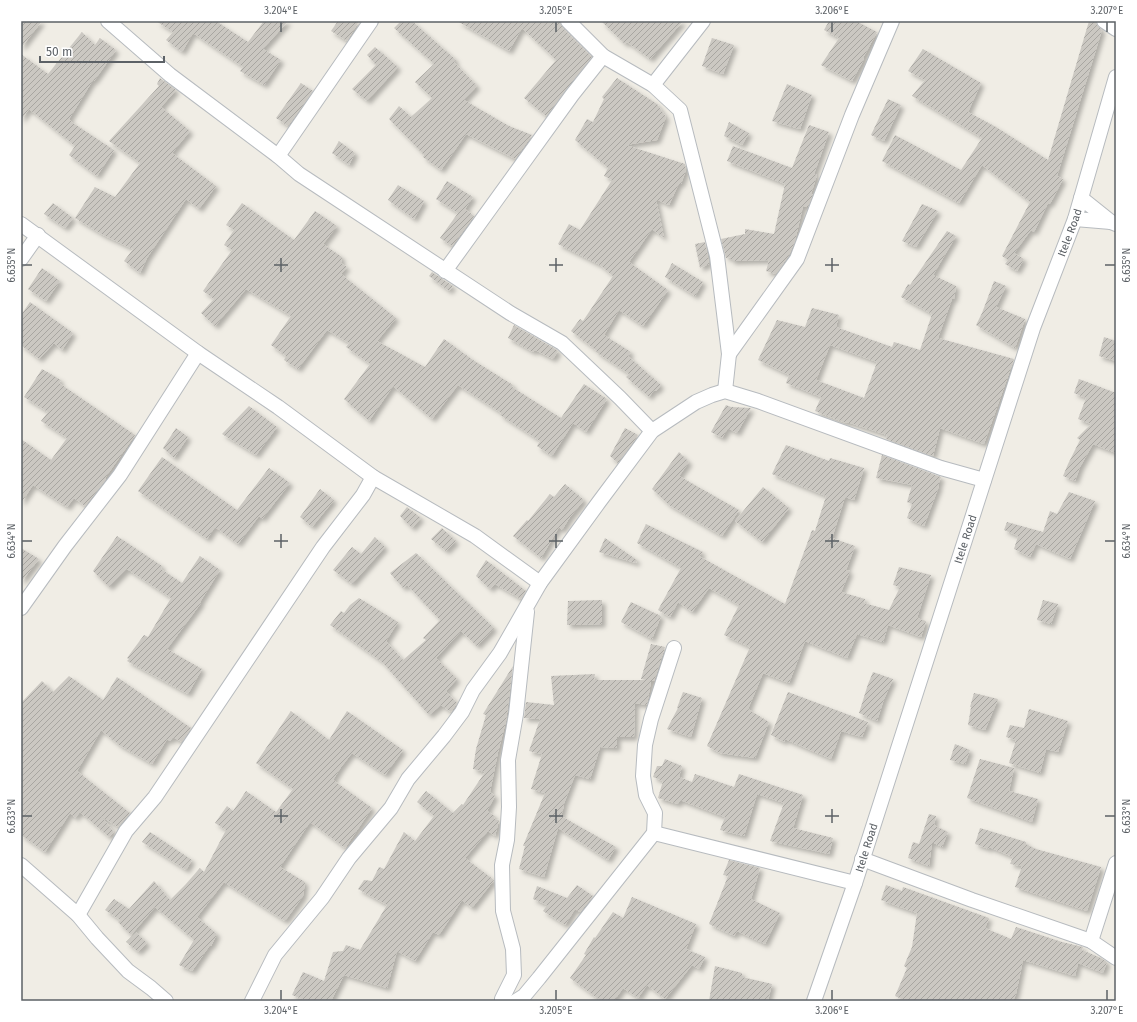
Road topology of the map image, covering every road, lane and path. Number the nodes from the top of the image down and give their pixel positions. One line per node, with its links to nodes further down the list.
1 (110, 21): 11 (street)
2 (371, 21): 11 (street)
3 (568, 21): 8 (street)
4 (703, 21): 10 (street)
5 (892, 21): 20 (street)
6 (1104, 21): 7 (street)
7 (1116, 29)
8 (603, 56): 10 (street); 18 (street)
9 (1116, 77): 12 (street, Itele Road)
10 (653, 86): 20 (street)
11 (278, 156): 18 (street)
12 (1081, 198): 13 (street, Itele Road); 14 (street)
13 (1074, 219): 14 (street); 24 (street, Itele Road)
14 (1114, 223)
15 (21, 224): 16 (street)
16 (38, 235): 17 (street); 19 (street)
17 (21, 259)
18 (445, 271): 22 (street)
19 (198, 353): 23 (street); 27 (street)
20 (729, 354): 21 (street)
21 (725, 391): 22 (street); 24 (street)
22 (652, 431): 25 (street)
23 (373, 477): 25 (street); 34 (street)
24 (984, 480): 30 (street, Itele Road)
25 (540, 583): 26 (street)
26 (527, 607): 38 (street); 39 (street)
27 (21, 608)
28 (674, 648): 29 (street)
29 (654, 833): 33 (street); 40 (street)
30 (862, 859): 33 (street, Itele Road); 35 (street)
31 (1116, 863): 35 (street)
32 (21, 865): 34 (street)
33 (855, 883): 41 (street, Itele Road)
34 (78, 914): 37 (street)
35 (1091, 941): 36 (street)
36 (1116, 958)
37 (166, 1001)
38 (252, 1001)
39 (503, 1001)
40 (516, 1001)
41 (814, 1001)

